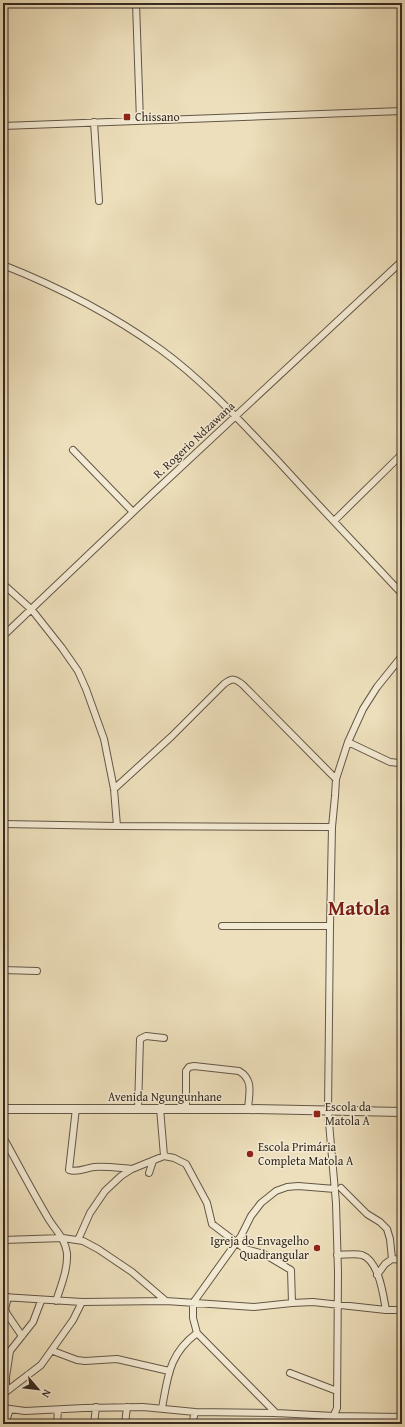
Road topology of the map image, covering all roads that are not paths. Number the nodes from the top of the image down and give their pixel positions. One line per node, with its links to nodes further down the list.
1 (136, 3): 3 (street)
2 (402, 111): 3 (street)
3 (140, 121): 4 (street)
4 (94, 122): 5 (street); 6 (street)
5 (3, 126)
6 (99, 201)
7 (402, 261): 9 (street, R. Rogerio Ndzawana)
8 (3, 265): 9 (street)
9 (236, 416): 12 (street, R. Rogerio Ndzawana); 13 (street)
10 (73, 450): 12 (street)
11 (402, 454): 13 (street)
12 (134, 512): 16 (street, R. Rogerio Ndzawana)
13 (334, 521): 15 (street)
14 (3, 584): 16 (street)
15 (402, 594)
16 (32, 610): 17 (street, R. Rogerio Ndzawana); 22 (street)
17 (3, 636)
18 (402, 656): 19 (street)
19 (348, 742): 20 (street); 21 (street)
20 (402, 757)
21 (336, 780): 22 (street); 25 (street)
22 (114, 789): 24 (street)
23 (3, 824): 24 (street)
24 (117, 826): 25 (street)
25 (332, 827): 27 (street)
26 (222, 926): 27 (street)
27 (330, 926): 37 (street)
28 (3, 970): 29 (street)
29 (37, 971)
30 (164, 1038): 35 (street)
31 (76, 1108): 34 (street, Avenida Ngungunhane); 35 (street, Avenida Ngungunhane); 42 (street)
32 (160, 1108): 35 (street, Avenida Ngungunhane); 36 (street, Avenida Ngungunhane); 40 (street)
33 (248, 1108): 36 (street, Avenida Ngungunhane); 36 (street); 37 (street, Avenida Ngungunhane)
34 (3, 1109)
35 (138, 1109)
36 (186, 1109)
37 (328, 1111): 38 (street, Avenida Ngungunhane); 44 (street)
38 (402, 1112)
39 (3, 1137): 45 (street)
40 (164, 1156): 41 (street); 48 (street)
41 (153, 1161): 42 (street); 43 (street)
42 (132, 1170): 47 (street)
43 (149, 1173)
44 (338, 1188): 48 (street); 49 (street); 50 (street)
45 (63, 1238): 46 (street); 47 (street); 55 (street)
46 (3, 1240)
47 (78, 1240): 56 (street)
48 (235, 1242): 58 (street); 59 (street)
49 (337, 1255): 52 (street); 60 (street)
50 (392, 1259): 51 (street); 52 (street)
51 (402, 1260)
52 (377, 1275): 61 (street)
53 (6, 1297): 54 (street); 64 (street)
54 (41, 1300): 55 (street); 64 (street)
55 (56, 1301): 57 (street)
56 (166, 1301): 57 (street); 58 (street)
57 (82, 1302): 65 (street)
58 (193, 1303): 59 (street); 63 (street)
59 (292, 1303): 60 (street)
60 (337, 1305): 61 (street); 68 (street)
61 (386, 1310): 62 (street)
62 (402, 1310)
63 (197, 1333): 66 (street); 76 (street)
64 (22, 1336): 69 (street)
65 (53, 1351): 66 (street); 69 (street)
66 (169, 1371): 73 (street)
67 (290, 1373): 68 (street)
68 (337, 1391): 77 (street)
69 (4, 1393)
70 (96, 1407): 71 (street); 74 (street); 81 (street)
71 (127, 1407): 73 (street); 82 (street)
72 (6, 1408): 74 (street); 79 (street)
73 (162, 1408): 75 (street)
74 (58, 1410): 80 (street)
75 (195, 1412): 76 (street); 83 (street)
76 (276, 1413): 77 (street)
77 (334, 1416): 78 (street); 84 (street)
78 (402, 1417)
79 (5, 1424)
80 (57, 1424)
81 (94, 1424)
82 (125, 1424)
83 (192, 1424)
84 (330, 1424)

